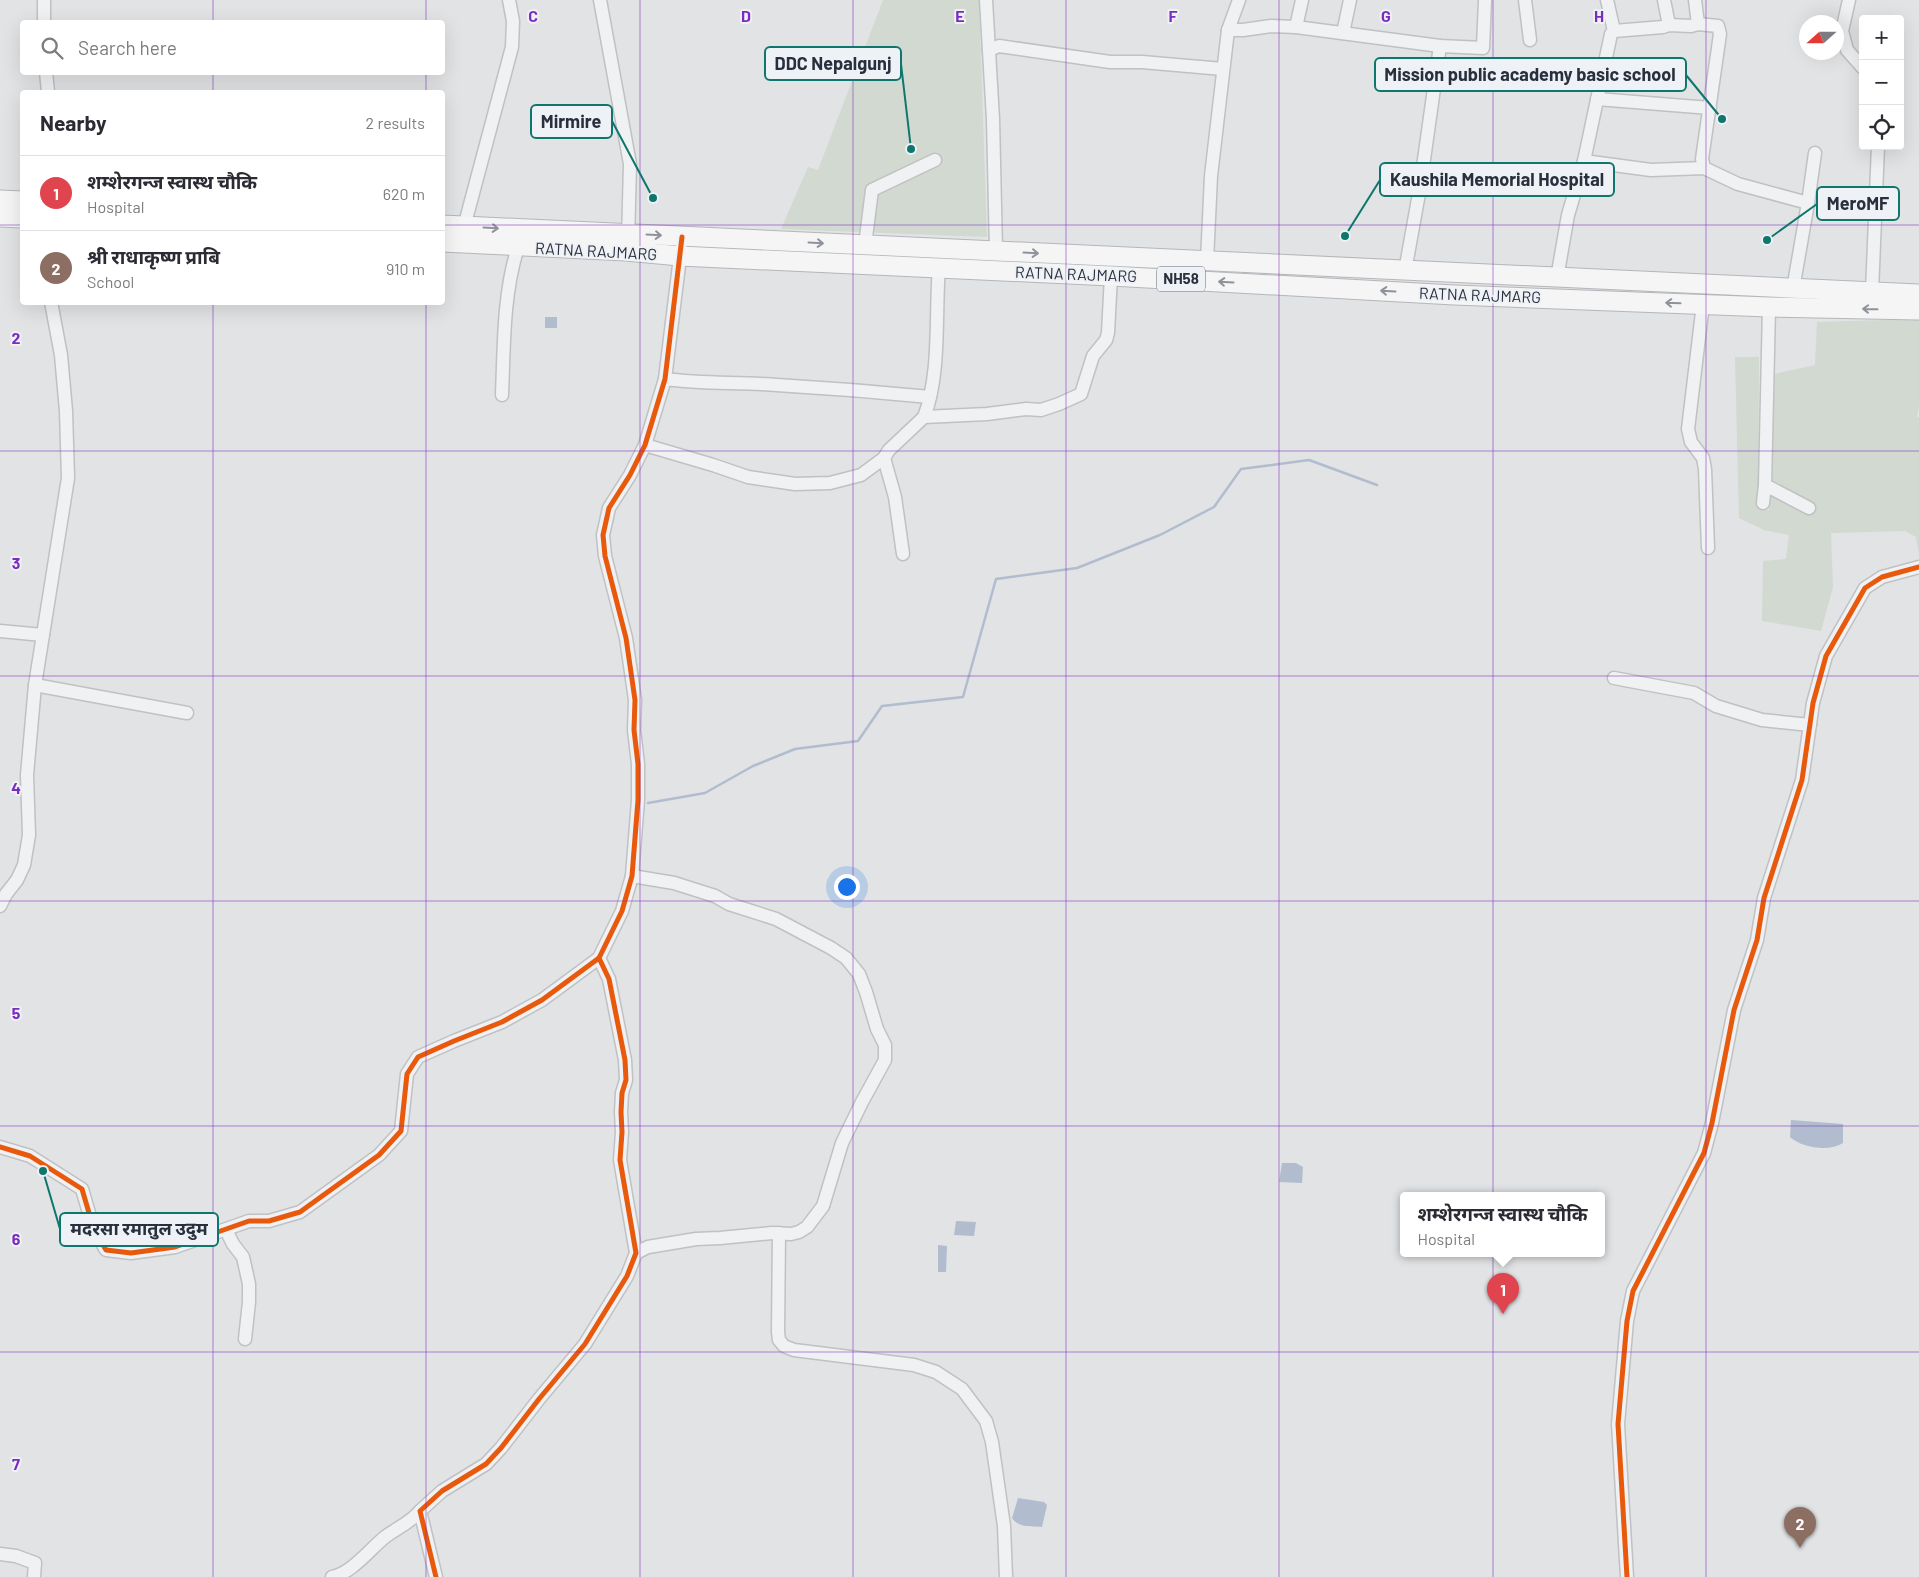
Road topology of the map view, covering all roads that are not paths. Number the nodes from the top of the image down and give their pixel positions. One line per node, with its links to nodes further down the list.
1 (44, 0): 14 (street)
2 (509, 0): 41 (street)
3 (600, 0): 44 (street)
4 (986, 0): 23 (street)
5 (1239, 0): 18 (street)
6 (1302, 0): 17 (street)
7 (1350, 0): 20 (street)
8 (1485, 0): 22 (street)
9 (1525, 0): 21 (street)
10 (1607, 0): 19 (street)
11 (1664, 0): 16 (street)
12 (1694, 0): 15 (street)
13 (1849, 0): 24 (street)
14 (44, 20)
15 (1698, 24): 16 (street); 29 (street)
16 (1669, 25): 19 (street)
17 (1296, 27): 18 (street); 20 (street)
18 (1228, 30): 25 (street)
19 (1614, 31): 28 (street)
20 (1344, 33): 22 (street)
21 (1530, 40)
22 (1440, 46): 51 (street)
23 (989, 50): 25 (street); 47 (street)
24 (1859, 64)
25 (1223, 69): 49 (street)
26 (46, 75): 27 (street)
27 (48, 90)
28 (1597, 99): 29 (street); 33 (street)
29 (1710, 108): 34 (street)
30 (1878, 150): 55 (street)
31 (1815, 153): 37 (street)
32 (935, 160): 45 (street)
33 (1584, 162): 34 (street); 53 (street)
34 (1704, 168): 37 (street)
35 (0, 200): 36 (highway)
36 (20, 201)
37 (1808, 203): 54 (street)
38 (0, 217): 39 (highway)
39 (20, 218)
40 (445, 225): 41 (highway, RATNA RAJMARG / NH58)
41 (464, 226): 44 (highway, RATNA RAJMARG / NH58, one-way to 44)
42 (682, 237): 44 (highway, RATNA RAJMARG / NH58, one-way to 42); 45 (highway, RATNA RAJMARG / NH58, one-way to 45); 48 (street)
43 (445, 242): 46 (highway, RATNA RAJMARG / NH58)
44 (628, 242): 46 (highway, RATNA RAJMARG / NH58); 48 (highway, RATNA RAJMARG / NH58)
45 (866, 245): 47 (highway, RATNA RAJMARG / NH58)
46 (518, 247): 62 (street)
47 (996, 252): 49 (highway, RATNA RAJMARG / NH58, one-way to 49)
48 (680, 256): 50 (highway, RATNA RAJMARG / NH58); 61 (street)
49 (1206, 261): 51 (highway, RATNA RAJMARG / NH58)
50 (939, 267): 52 (highway, RATNA RAJMARG / NH58); 63 (street)
51 (1405, 271): 53 (highway, RATNA RAJMARG / NH58)
52 (1111, 276): 57 (highway, RATNA RAJMARG / NH58, one-way to 52); 64 (street)
53 (1557, 278): 54 (highway, RATNA RAJMARG / NH58)
54 (1793, 289): 55 (highway, RATNA RAJMARG / NH58)
55 (1872, 292): 56 (highway, RATNA RAJMARG / NH58)
56 (1919, 294)
57 (1703, 304): 59 (highway, RATNA RAJMARG / NH58); 70 (street)
58 (52, 305): 74 (street)
59 (1769, 307): 60 (highway, RATNA RAJMARG / NH58, one-way to 59); 67 (street)
60 (1919, 310)
61 (665, 379): 63 (street); 65 (street)
62 (502, 395)
63 (930, 397): 64 (street)
64 (924, 417): 66 (street)
65 (645, 445): 66 (street); 79 (street)
66 (884, 458): 71 (street)
67 (1765, 486): 68 (street); 69 (street)
68 (1763, 503)
69 (1809, 508)
70 (1708, 548)
71 (903, 554)
72 (1919, 567): 78 (street)
73 (0, 631): 74 (street)
74 (43, 635): 76 (street)
75 (1614, 678): 78 (street)
76 (35, 685): 77 (street); 80 (street)
77 (187, 713)
78 (1810, 725): 93 (street)
79 (632, 876): 81 (street); 84 (street)
80 (0, 906)
81 (599, 958): 83 (street); 85 (street)
82 (1, 1149): 83 (street)
83 (226, 1230): 86 (street)
84 (779, 1233): 85 (street); 92 (street)
85 (636, 1253): 87 (street)
86 (245, 1339)
87 (420, 1511): 90 (street); 91 (street)
88 (0, 1554): 89 (street)
89 (34, 1577)
90 (332, 1577)
91 (436, 1577)
92 (1006, 1577)
93 (1627, 1577)

